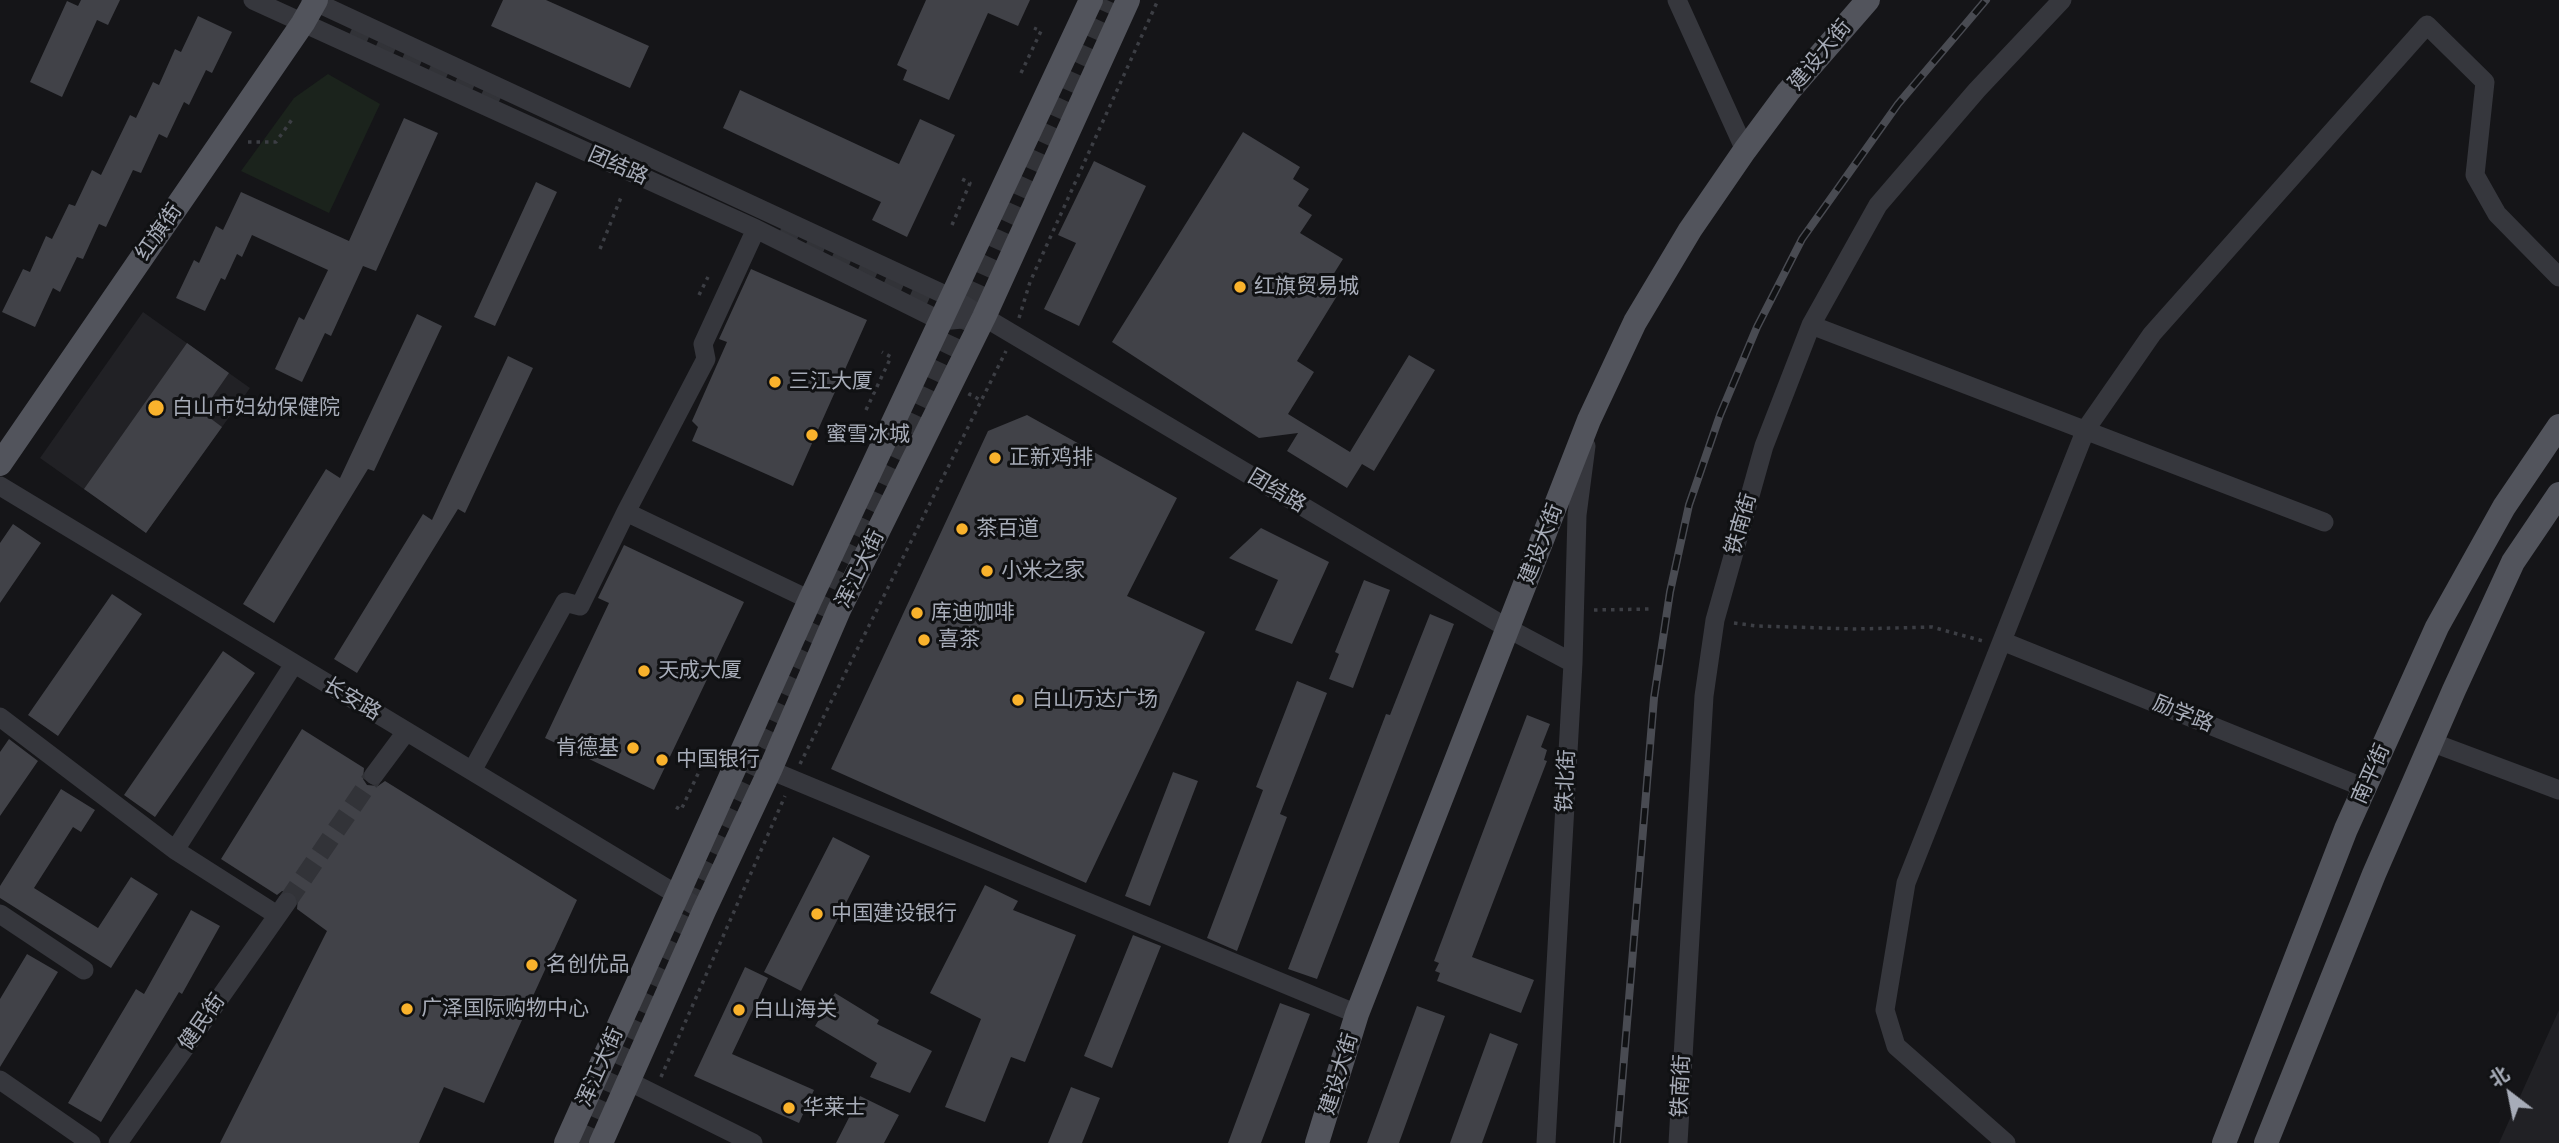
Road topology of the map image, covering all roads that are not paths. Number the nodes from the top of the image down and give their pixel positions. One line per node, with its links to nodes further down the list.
1 (253, 0): 7 (street, 团结路)
2 (1091, 0): 11 (main road, 浑江大街)
3 (1128, 0): 12 (main road, 浑江大街)
4 (1677, 0): 8 (street)
5 (1868, 0): 8 (main road, 建设大街)
6 (2062, 0): 14 (street, 铁南街)
7 (311, 6): 9 (street, 团结路); 11 (street, 团结路); 18 (main road, 红旗街)
8 (1745, 149): 15 (main road, 建设大街)
9 (757, 229): 13 (street, 团结路); 21 (street)
10 (2559, 276): 17 (street)
11 (952, 298): 12 (street, 团结路); 13 (main road, 浑江大街)
12 (984, 317): 13 (street); 24 (street, 团结路); 33 (main road, 浑江大街)
13 (940, 321): 23 (main road, 浑江大街)
14 (1811, 325): 17 (street); 51 (street, 铁南街)
15 (1589, 420): 24 (main road, 建设大街); 26 (street, 铁北街)
16 (2559, 426): 34 (main road, 南平街)
17 (2086, 429): 22 (street); 25 (street)
18 (0, 464)
19 (0, 486): 27 (street, 长安路)
20 (2559, 494): 30 (main road, 南平街)
21 (626, 512): 23 (street); 31 (street)
22 (2324, 522)
23 (810, 600): 37 (main road, 浑江大街)
24 (1509, 629): 26 (street, 团结路); 41 (main road, 建设大街)
25 (2001, 644): 34 (street, 励学路); 52 (street)
26 (1573, 663): 50 (street, 铁北街)
27 (294, 664): 29 (street, 长安路); 36 (street)
28 (0, 717): 36 (street)
29 (406, 732): 31 (street, 长安路); 32 (street)
30 (2431, 742): 35 (street); 54 (main road, 南平街)
31 (472, 771): 37 (street, 长安路)
32 (374, 775)
33 (782, 775): 38 (main road, 浑江大街); 41 (street)
34 (2365, 788): 53 (main road, 南平街)
35 (2559, 790)
36 (175, 850): 46 (street, 健民街)
37 (678, 895): 38 (street, 长安路); 47 (main road, 浑江大街)
38 (704, 911): 43 (main road, 浑江大街)
39 (0, 914): 40 (street)
40 (84, 970)
41 (1357, 1014): 49 (main road, 建设大街)
42 (0, 1080): 45 (street)
43 (628, 1082): 44 (street); 48 (main road, 浑江大街)
44 (754, 1142)
45 (91, 1143)
46 (118, 1143)
47 (565, 1143)
48 (601, 1143)
49 (1317, 1143)
50 (1546, 1143)
51 (1678, 1143)
52 (2006, 1143)
53 (2224, 1143)
54 (2266, 1143)

